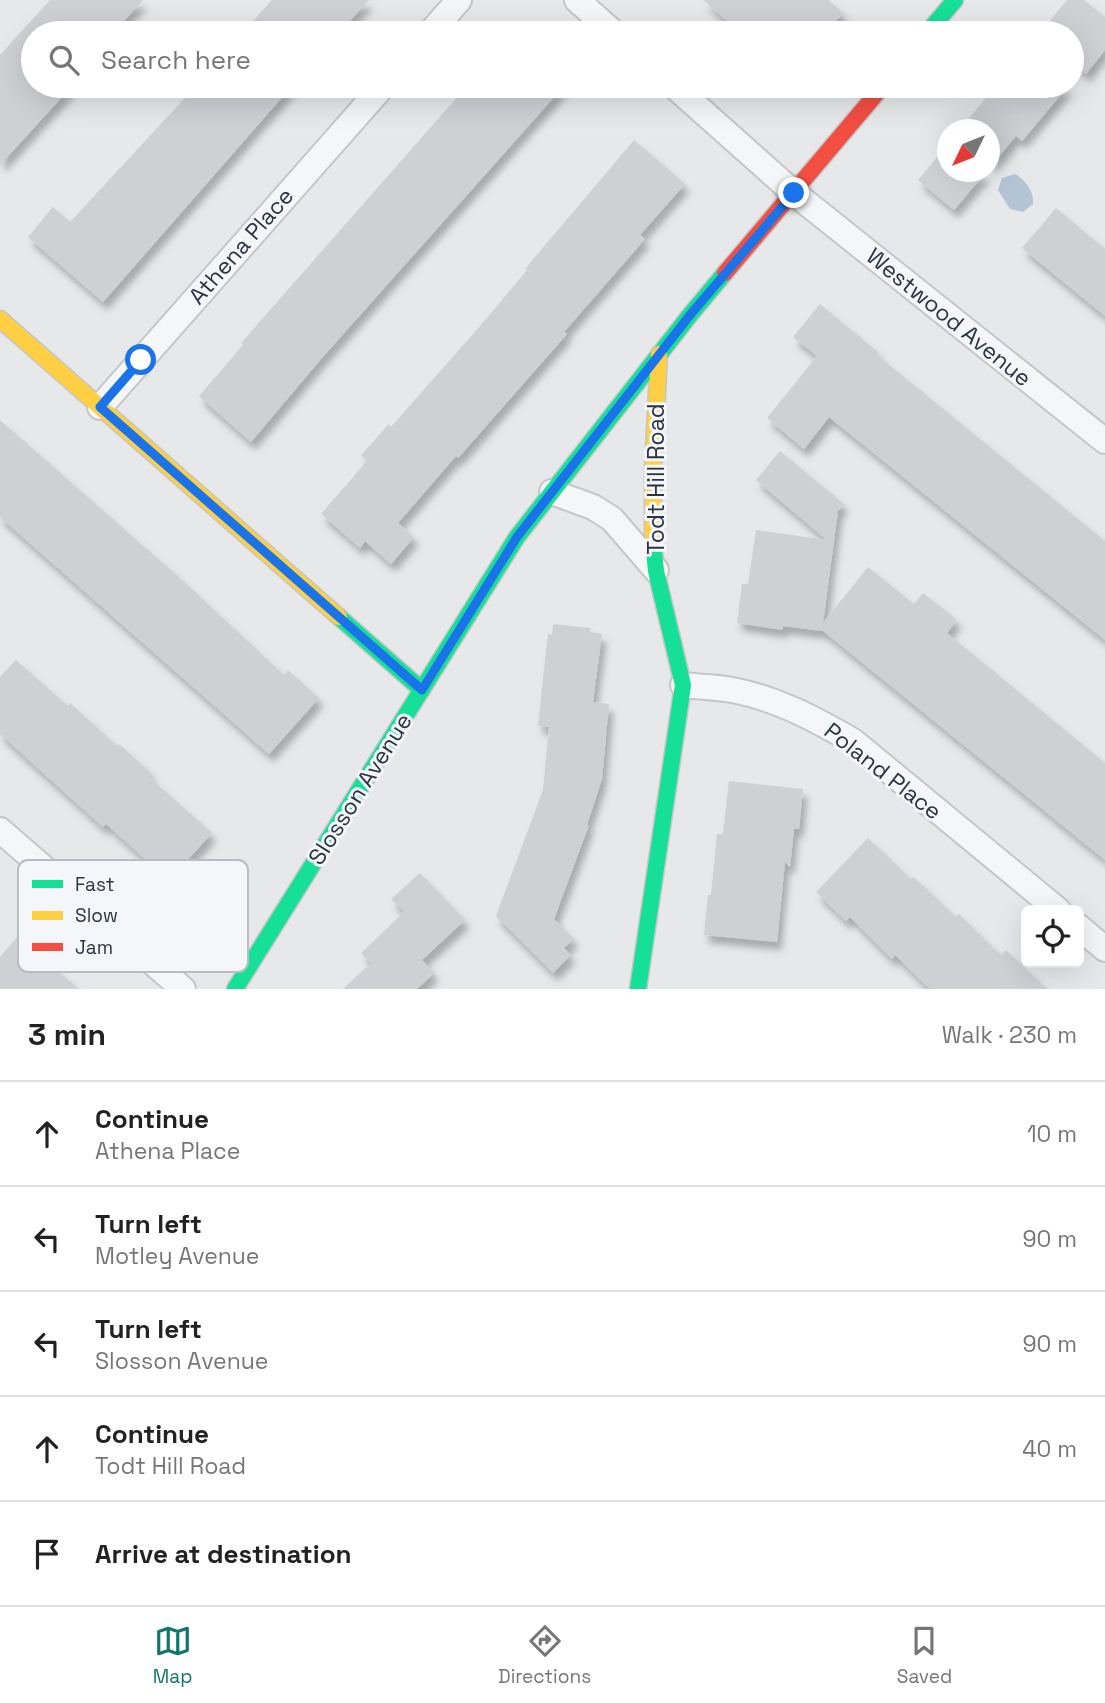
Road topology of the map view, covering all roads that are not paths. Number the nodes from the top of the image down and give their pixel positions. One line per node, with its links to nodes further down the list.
1 (459, 0): 4 (street)
2 (577, 0): 5 (street)
3 (955, 0): 6 (street)
4 (441, 21)
5 (601, 21)
6 (938, 21)
7 (372, 98): 13 (street, Athena Place)
8 (687, 98): 10 (street, Westwood Avenue)
9 (873, 98): 10 (street)
10 (794, 193): 12 (street); 14 (street, Westwood Avenue)
11 (0, 319): 13 (street)
12 (660, 354): 15 (street, Slosson Avenue); 16 (street, Todt Hill Road)
13 (100, 407): 18 (street)
14 (1105, 441)
15 (552, 492): 16 (street); 18 (street, Slosson Avenue)
16 (656, 570): 17 (street, Todt Hill Road)
17 (683, 685): 21 (street, Poland Place); 29 (street, Todt Hill Road)
18 (422, 690): 24 (street, Slosson Avenue)
19 (0, 830): 20 (street)
20 (35, 860)
21 (1052, 905)
22 (1084, 931): 23 (street)
23 (1105, 949)
24 (248, 968)
25 (163, 972): 27 (street)
26 (246, 972): 28 (street, Slosson Avenue)
27 (183, 989)
28 (235, 989)
29 (638, 989)

